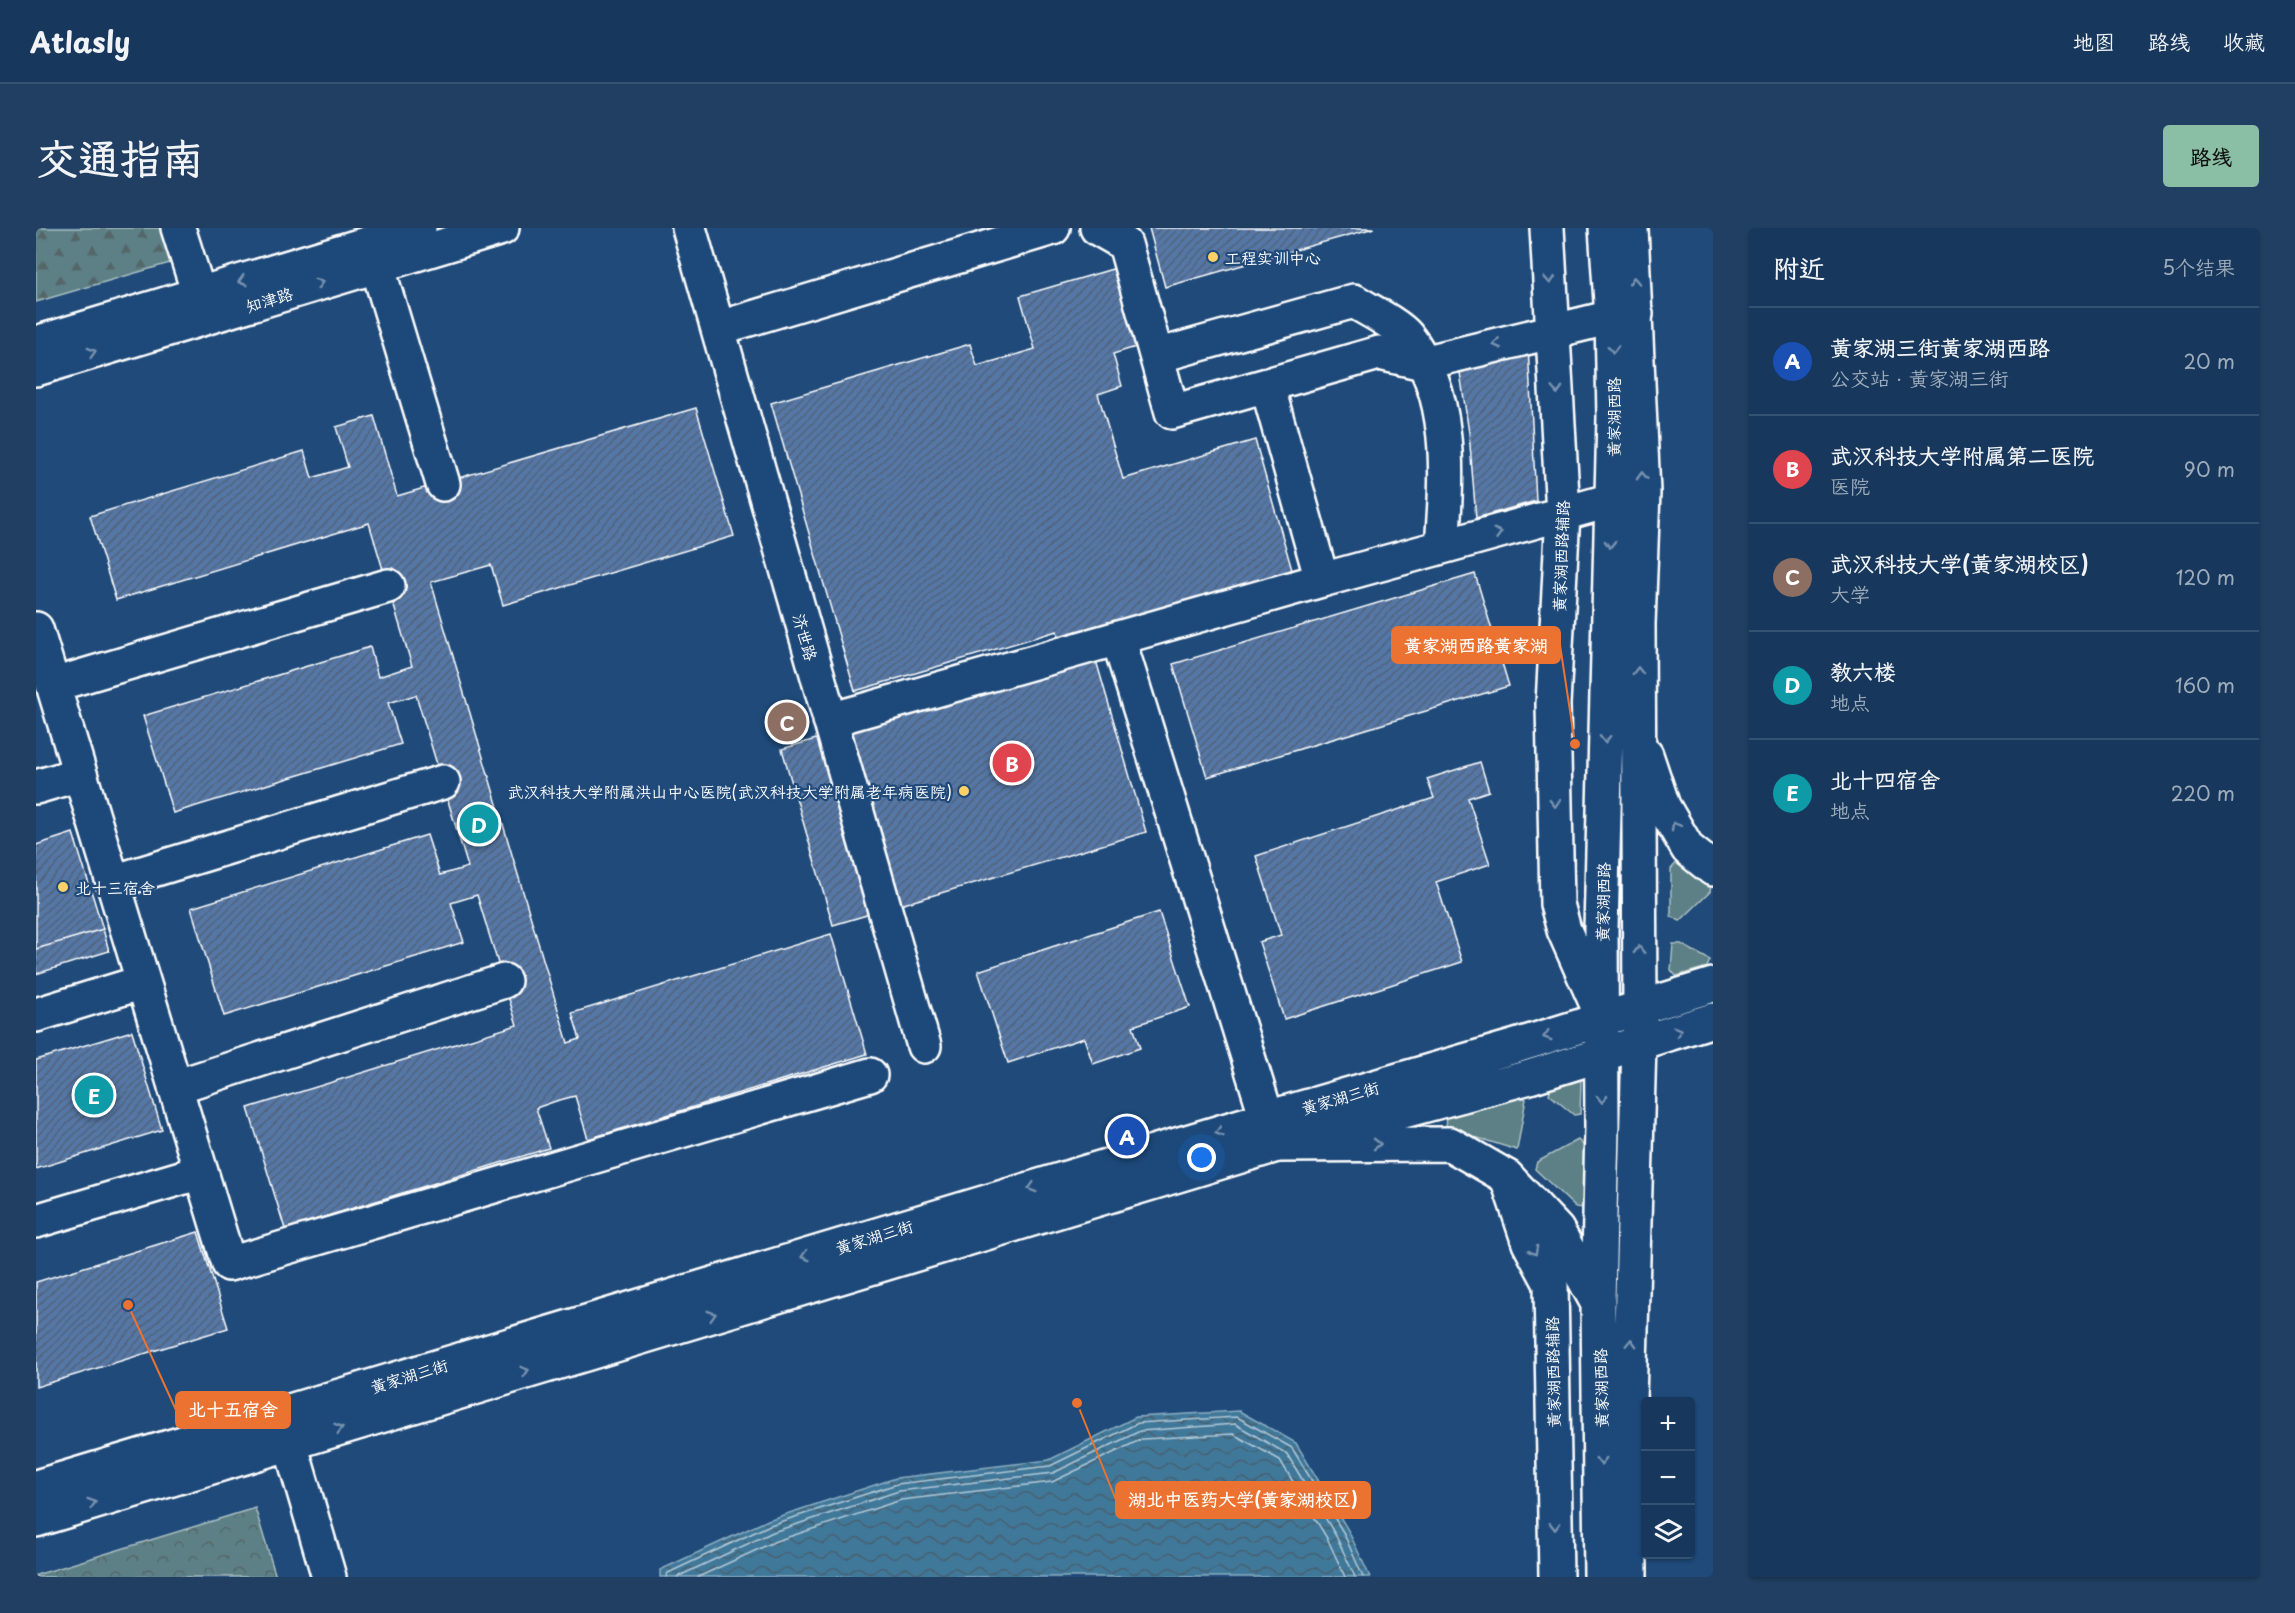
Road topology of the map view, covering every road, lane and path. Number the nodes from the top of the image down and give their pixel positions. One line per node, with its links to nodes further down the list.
1 (178, 228): 11 (street)
2 (419, 228): 10 (street, 知津路)
3 (502, 228): 10 (street, 知津路)
4 (689, 228): 13 (street, 济世路)
5 (1097, 228): 16 (street)
6 (1547, 228): 14 (street, 黄家湖西路辅路, one-way to 14)
7 (1606, 228): 12 (street, 黄家湖西路)
8 (1631, 228): 12 (street, 黄家湖西路, one-way to 8)
9 (1036, 230): 13 (street)
10 (374, 254): 11 (street, 知津路, one-way to 11); 18 (street, 知津路, one-way to 10); 20 (street)
11 (199, 294): 15 (street, 知津路)
12 (1624, 315): 14 (street); 21 (street, 黄家湖西路, one-way to 21); 30 (street, 黄家湖西路, one-way to 12)
13 (718, 328): 29 (street, 济世路)
14 (1554, 331): 17 (street, one-way to 17); 22 (street, 黄家湖西路辅路, one-way to 22)
15 (36, 343)
16 (1157, 356): 17 (street); 19 (street)
17 (1423, 363): 19 (street); 23 (street)
18 (36, 369)
19 (1267, 385): 24 (street)
20 (443, 484)
21 (1611, 500): 22 (street); 41 (street, 黄家湖西路, one-way to 41)
22 (1563, 513): 23 (street, one-way to 22); 41 (street, 黄家湖西路辅路, one-way to 41)
23 (1442, 547): 24 (street)
24 (1322, 580): 27 (street)
25 (388, 586): 28 (street)
26 (36, 629): 28 (street)
27 (1118, 638): 29 (street); 48 (street)
28 (53, 685): 31 (street)
29 (830, 720): 44 (street, 济世路)
30 (1638, 730): 34 (street, one-way to 30); 39 (street, 黄家湖西路, one-way to 30)
31 (80, 774): 33 (street); 35 (street)
32 (443, 782): 35 (street)
33 (36, 788)
34 (1713, 869)
35 (113, 882): 37 (street)
36 (504, 981): 47 (street)
37 (143, 982): 40 (street); 47 (street)
38 (1713, 985): 39 (street, 黄家湖三街)
39 (1640, 1008): 41 (street, 黄家湖三街); 43 (street, 黄家湖西路)
40 (36, 1015)
41 (1603, 1019): 45 (street, 黄家湖西路); 48 (street, 黄家湖三街, one-way to 48)
42 (1713, 1020): 43 (street, 黄家湖三街, one-way to 42)
43 (1637, 1043): 45 (street, 黄家湖三街); 59 (street, 黄家湖西路, one-way to 43)
44 (924, 1046)
45 (1602, 1053): 48 (street, 黄家湖三街); 52 (street, 黄家湖西路, one-way to 52)
46 (870, 1075): 49 (street)
47 (175, 1087): 49 (street)
48 (1272, 1131): 50 (street, one-way to 50); 53 (street, 黄家湖三街)
49 (201, 1172): 51 (street)
50 (1507, 1177): 52 (street); 57 (street, 黄家湖西路辅路, one-way to 57)
51 (36, 1221)
52 (1598, 1304): 58 (street, 黄家湖西路, one-way to 58)
53 (285, 1428): 54 (street, 黄家湖三街); 55 (street, 黄家湖三街, one-way to 53); 56 (street)
54 (36, 1487)
55 (36, 1520)
56 (329, 1577)
57 (1556, 1577)
58 (1601, 1577)
59 (1630, 1577)

